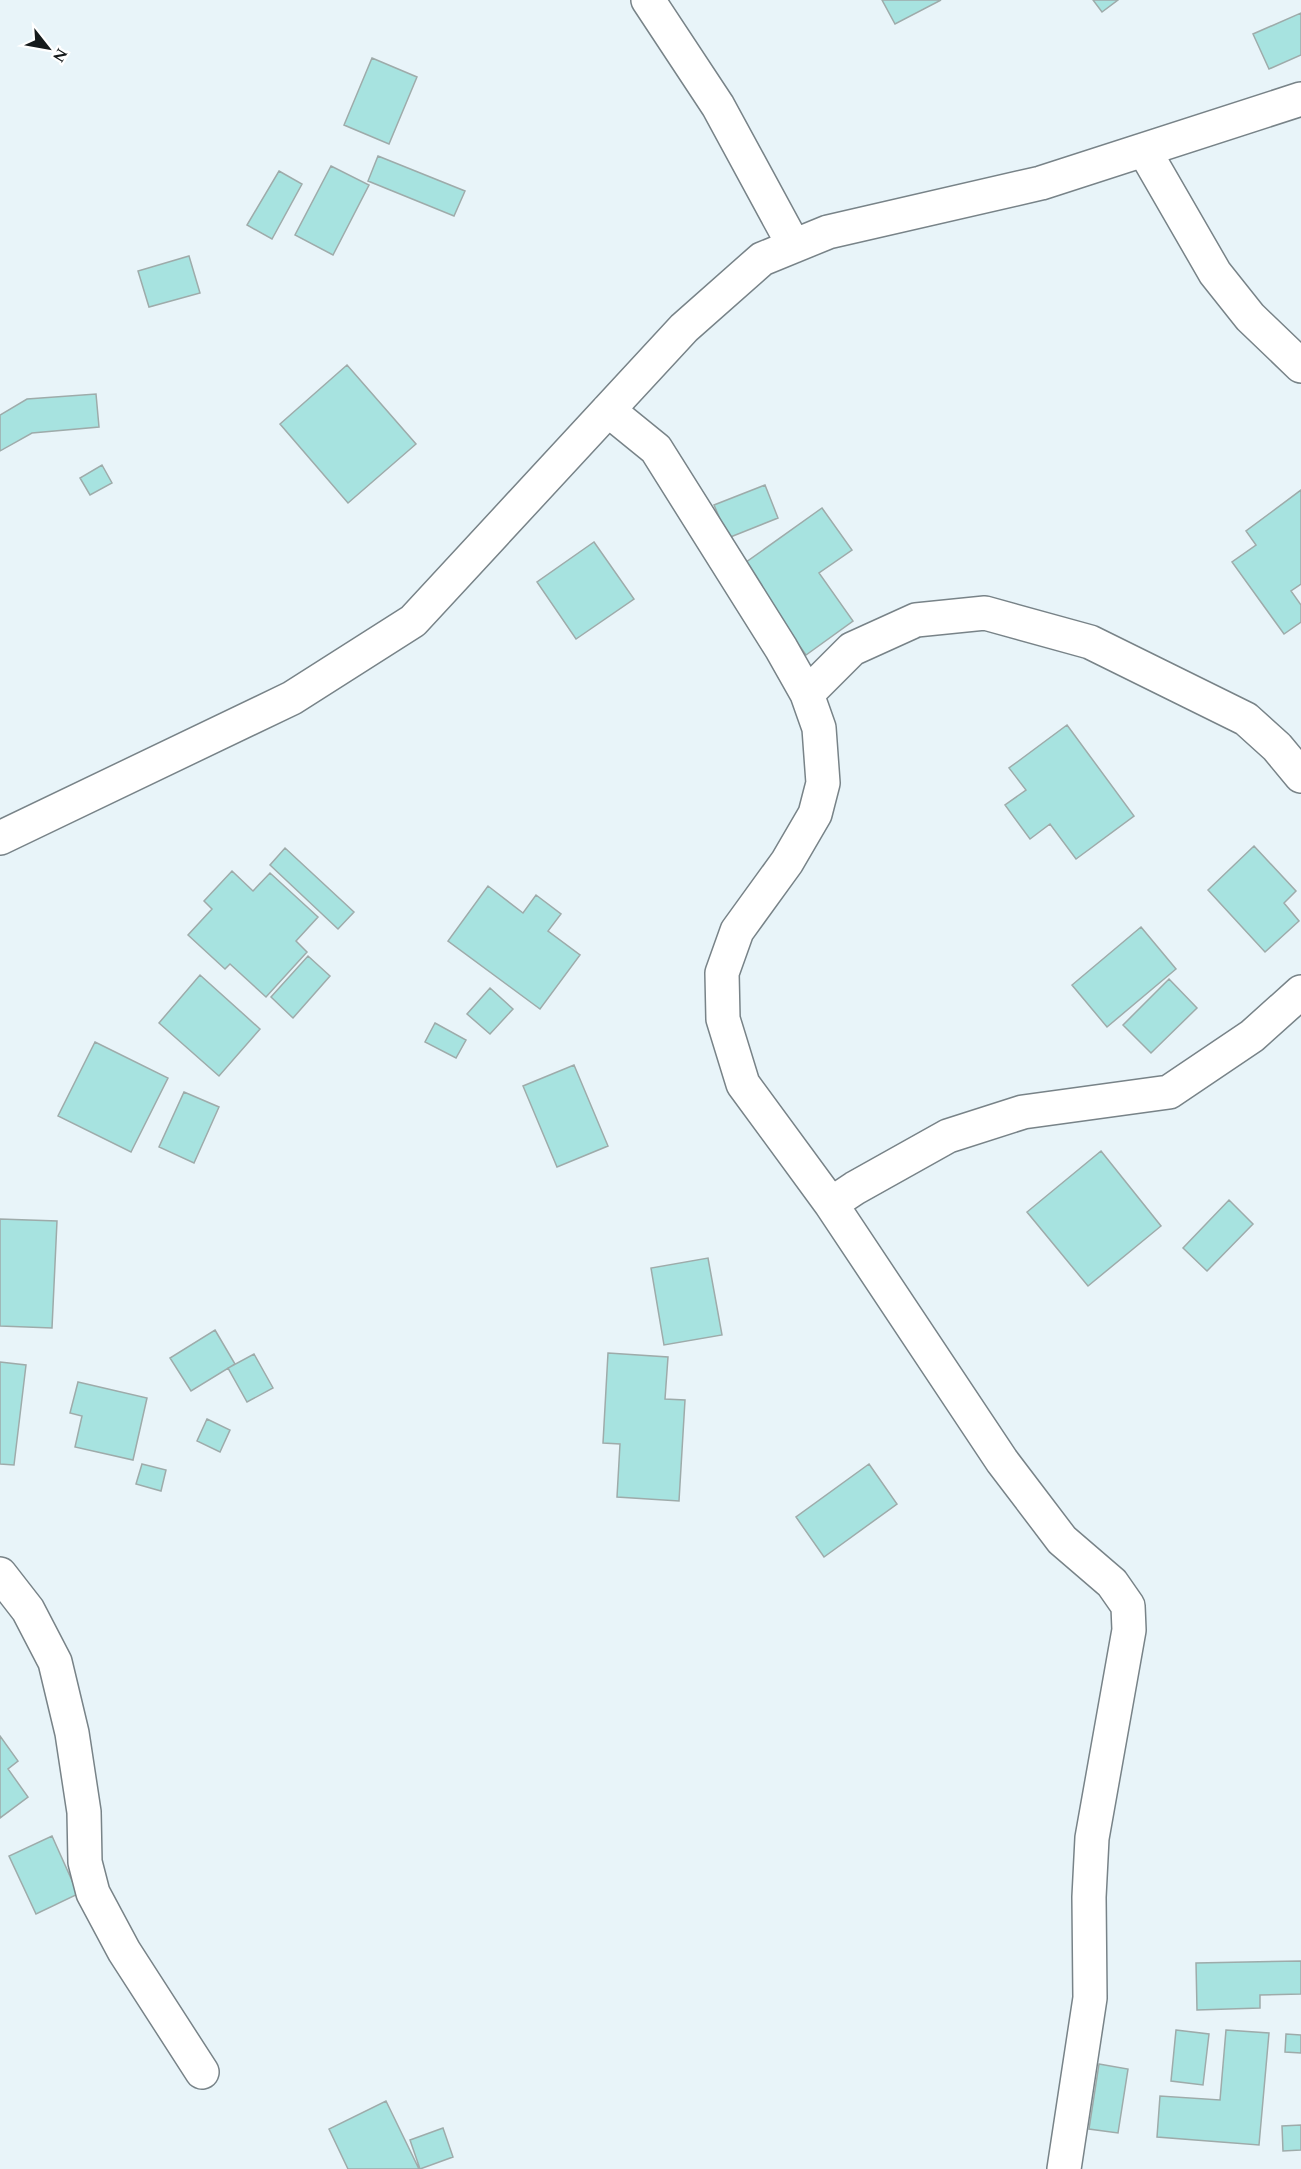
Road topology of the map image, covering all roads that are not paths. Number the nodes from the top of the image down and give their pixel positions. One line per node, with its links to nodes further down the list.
1 (648, 0): 4 (street)
2 (1301, 99): 3 (street)
3 (1144, 150): 4 (street); 5 (street)
4 (794, 246): 6 (street)
5 (1301, 366)
6 (608, 410): 7 (street); 9 (street)
7 (807, 694): 8 (street); 11 (street)
8 (1301, 776)
9 (0, 838)
10 (1301, 992): 11 (street)
11 (831, 1204): 14 (street)
12 (0, 1574): 13 (street)
13 (202, 2072)
14 (1064, 2169)

